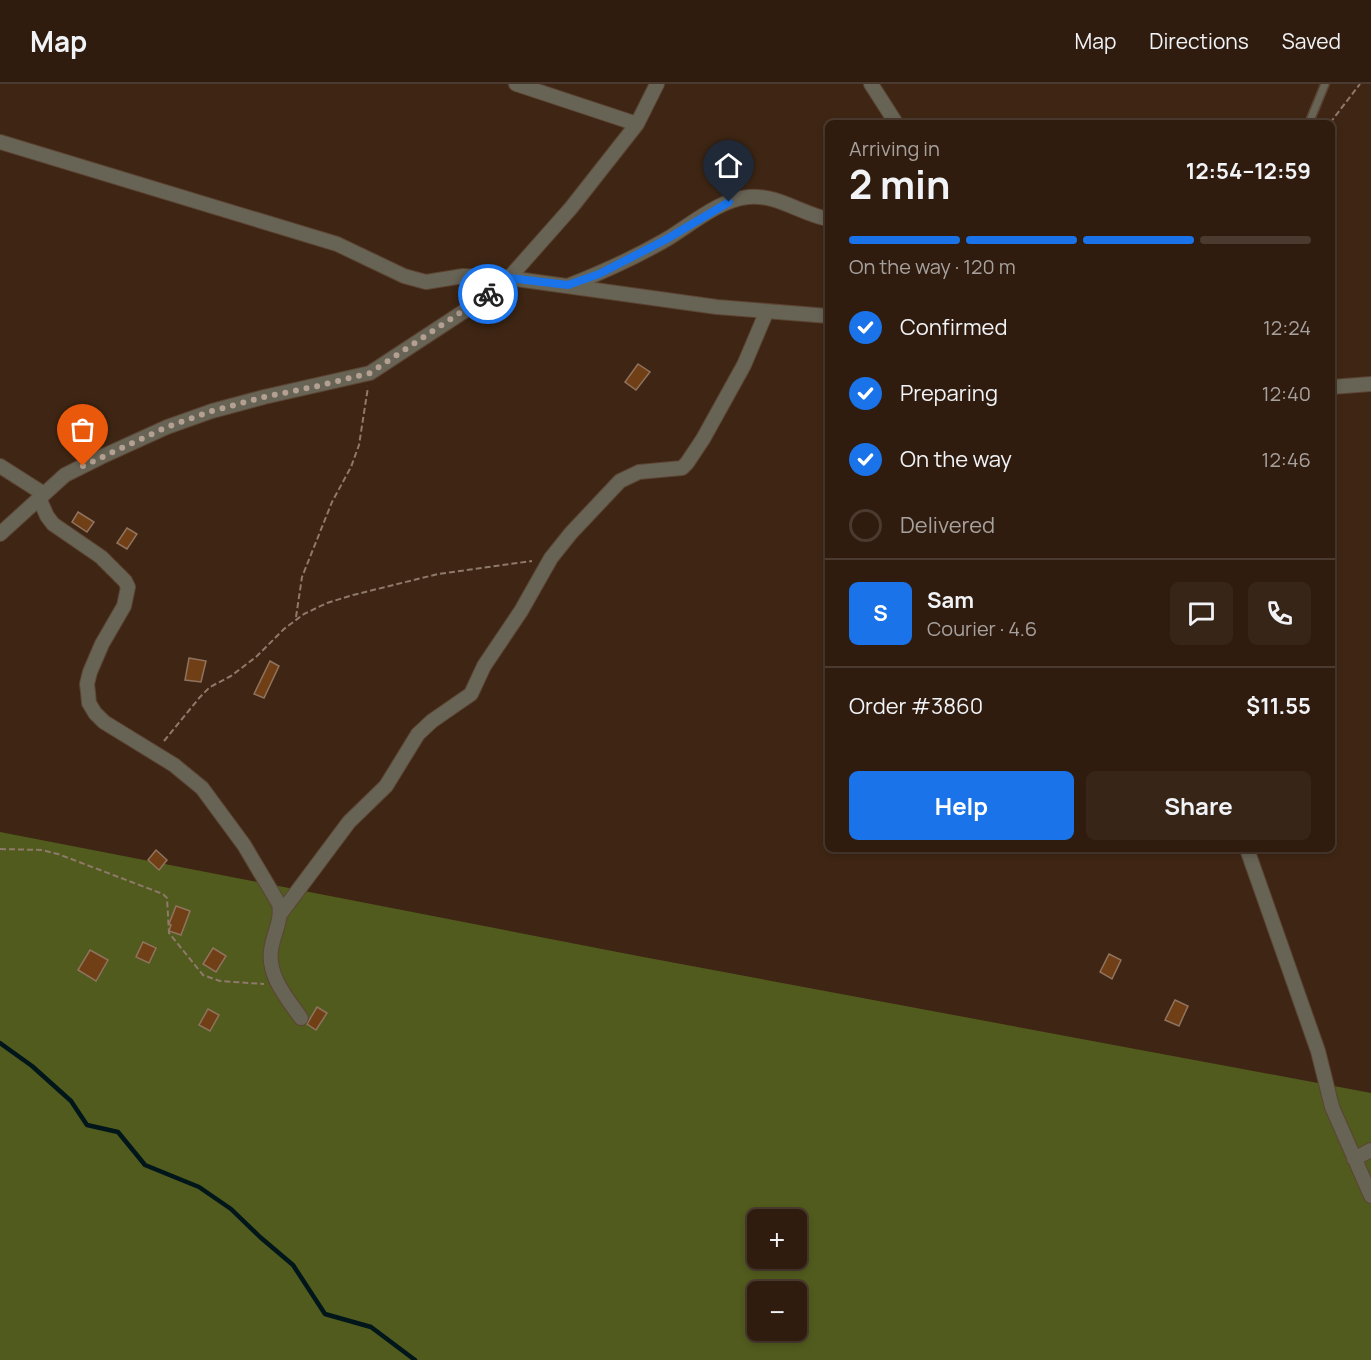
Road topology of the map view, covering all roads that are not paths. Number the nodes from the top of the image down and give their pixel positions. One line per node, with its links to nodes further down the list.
1 (516, 84): 7 (street)
2 (657, 84): 7 (street)
3 (871, 84): 5 (street)
4 (1325, 84): 6 (lane)
5 (894, 120)
6 (1310, 120)
7 (637, 124): 10 (street)
8 (0, 142): 10 (street)
9 (825, 218): 11 (street)
10 (509, 278): 11 (street); 17 (street)
11 (568, 285): 12 (street)
12 (766, 312): 13 (street); 20 (street)
13 (825, 316)
14 (1371, 384): 15 (street)
15 (1335, 387)
16 (0, 466): 17 (street)
17 (41, 496): 18 (street); 20 (street)
18 (0, 534)
19 (1248, 852): 23 (street)
20 (281, 913): 21 (street)
21 (301, 1018)
22 (1371, 1150): 23 (street)
23 (1354, 1159): 24 (street)
24 (1371, 1196)

